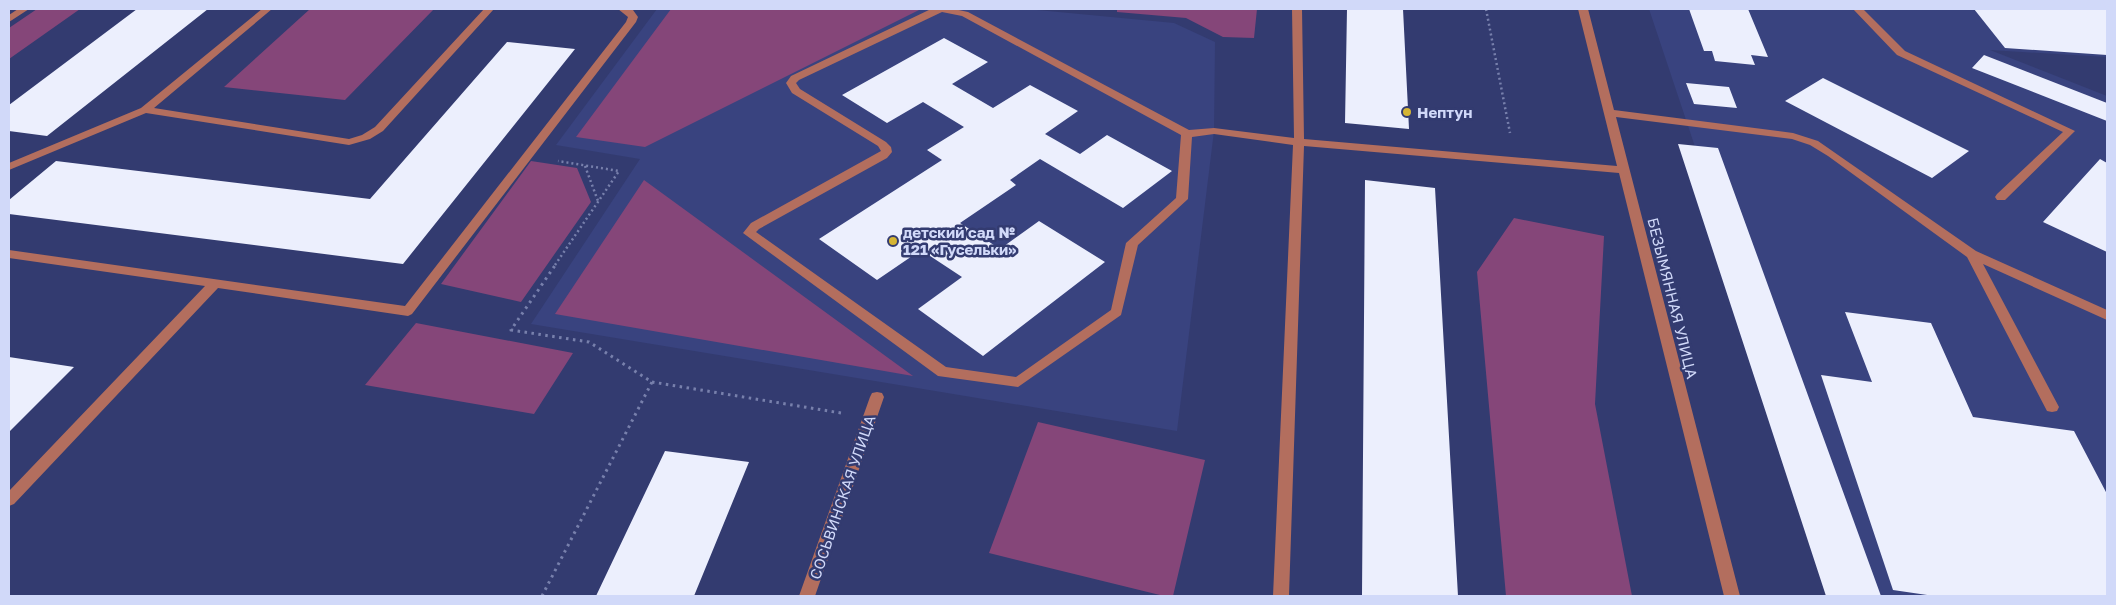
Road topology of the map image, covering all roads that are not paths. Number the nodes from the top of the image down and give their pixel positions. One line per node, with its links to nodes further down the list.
1 (24, 9): 9 (street)
2 (267, 9): 10 (street)
3 (489, 9): 10 (street)
4 (623, 9): 19 (street)
5 (942, 9): 12 (street); 12 (street)
6 (1297, 9): 13 (street)
7 (1583, 9): 11 (street, БЕЗЫМЯННАЯ УЛИЦА)
8 (1858, 9): 16 (street)
9 (9, 19)
10 (145, 110): 14 (street)
11 (1609, 113): 15 (street, БЕЗЫМЯННАЯ УЛИЦА); 18 (street)
12 (1187, 134): 13 (street)
13 (1299, 142): 15 (street); 25 (street)
14 (9, 166)
15 (1624, 170): 26 (street, БЕЗЫМЯННАЯ УЛИЦА)
16 (2001, 197)
17 (9, 254): 19 (street)
18 (1972, 254): 20 (street); 22 (street)
19 (215, 284): 23 (street)
20 (2107, 315)
21 (877, 397): 24 (street, СОСЬВИНСКАЯ УЛИЦА)
22 (2052, 407)
23 (9, 500)
24 (807, 596)
25 (1281, 596)
26 (1732, 596)

